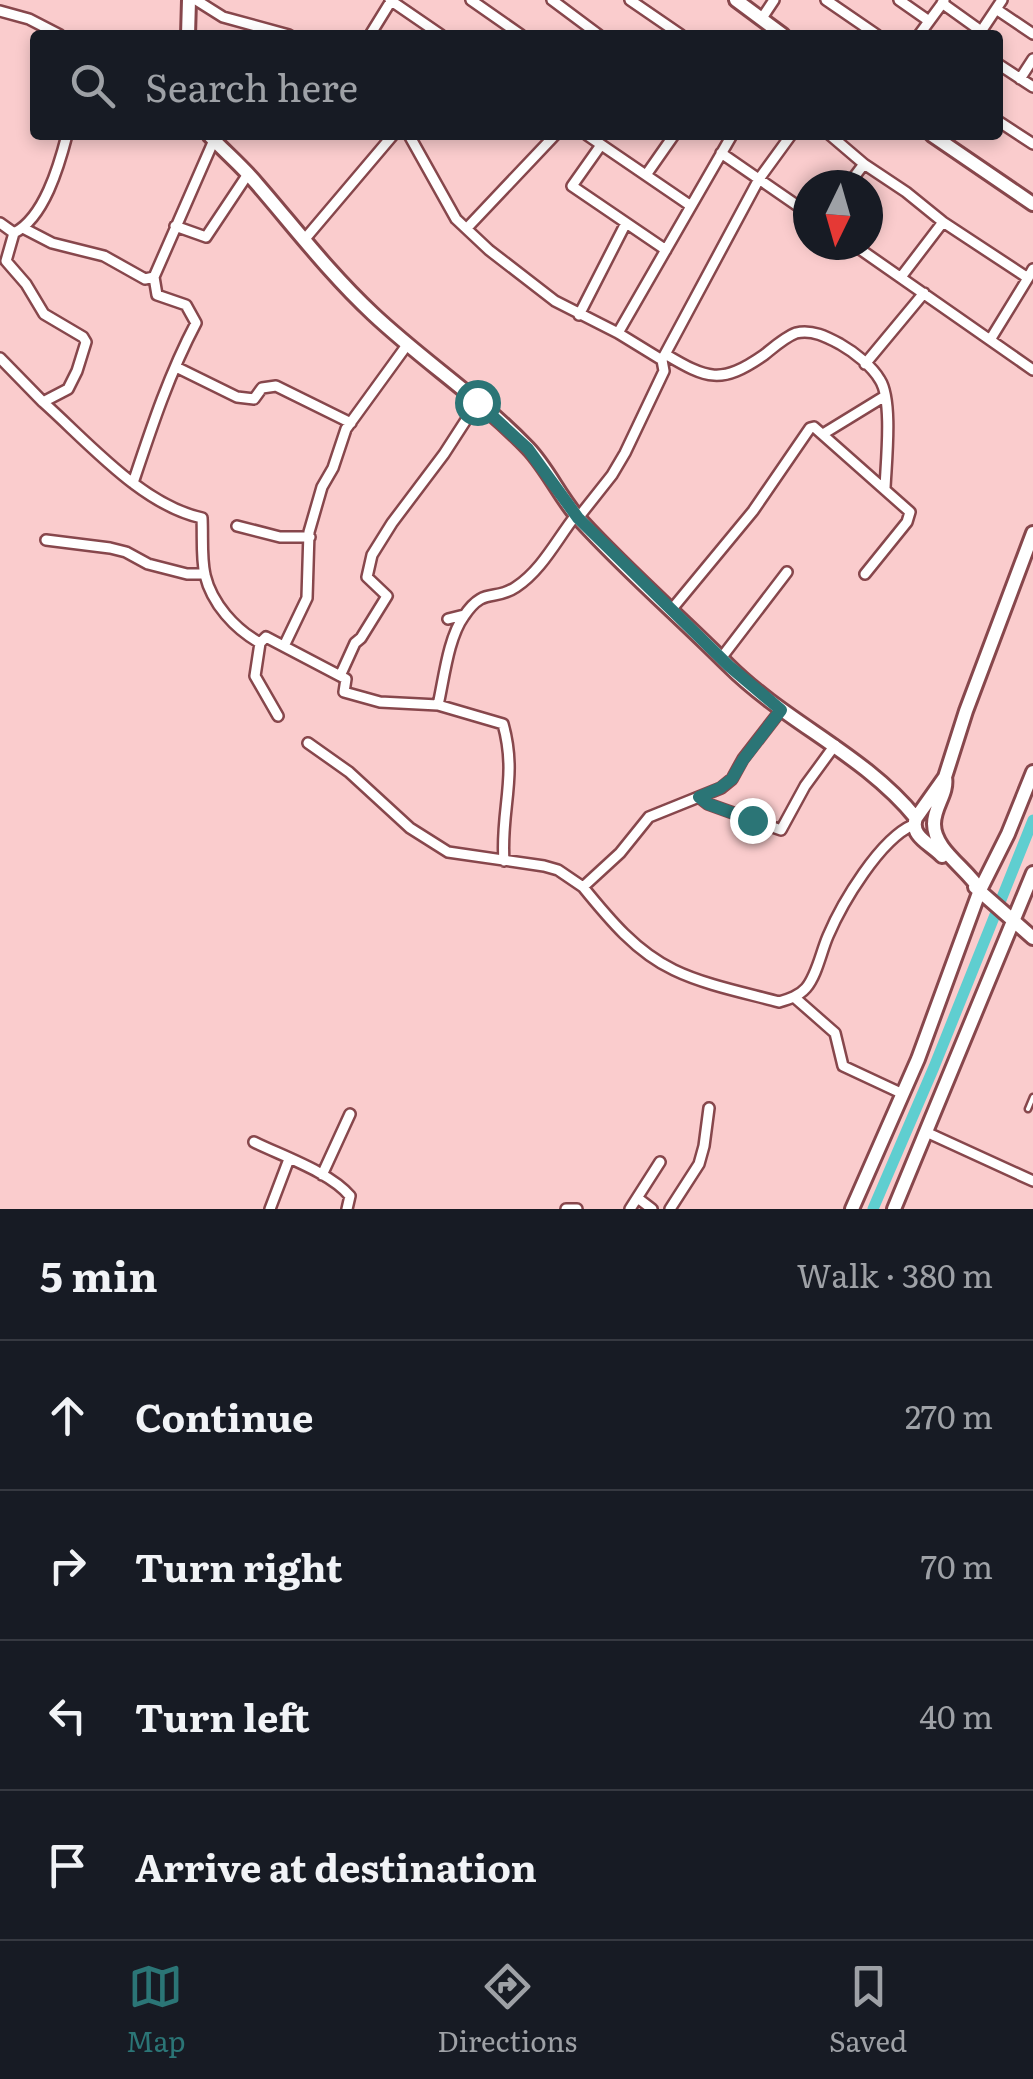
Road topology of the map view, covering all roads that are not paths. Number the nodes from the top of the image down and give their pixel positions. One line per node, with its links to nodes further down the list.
1 (192, 0): 16 (street); 17 (street)
2 (390, 0): 18 (street); 19 (street)
3 (471, 0): 20 (street)
4 (552, 0): 21 (street)
5 (630, 0): 22 (street)
6 (736, 0): 13 (street)
7 (774, 0): 13 (street)
8 (826, 0): 24 (street)
9 (899, 0): 14 (street)
10 (943, 1): 14 (street); 26 (street)
11 (999, 4): 27 (street); 28 (street)
12 (0, 10): 15 (street)
13 (762, 18): 23 (street)
14 (929, 21): 25 (street)
15 (50, 30)
16 (189, 30)
17 (270, 30)
18 (373, 30)
19 (434, 30)
20 (514, 30)
21 (592, 30)
22 (673, 30)
23 (777, 30)
24 (870, 30)
25 (923, 30)
26 (977, 30)
27 (982, 30)
28 (1033, 34)
29 (1033, 59): 31 (street)
30 (1003, 67): 31 (street)
31 (1020, 79): 32 (street)
32 (1033, 88)
33 (1003, 124): 46 (street)
34 (66, 140): 62 (street)
35 (211, 140): 60 (street)
36 (214, 140): 51 (street)
37 (389, 140): 63 (street)
38 (412, 140): 61 (street)
39 (549, 140): 61 (street)
40 (594, 140): 47 (street)
41 (667, 140): 52 (street)
42 (729, 140): 48 (street)
43 (787, 140): 53 (street)
44 (836, 140): 49 (street)
45 (940, 140): 54 (street)
46 (1033, 144)
47 (601, 145): 52 (street); 59 (street)
48 (722, 153): 53 (street); 56 (street)
49 (864, 164): 50 (street); 58 (street)
50 (859, 170)
51 (248, 174): 60 (street); 63 (street)
52 (646, 176): 56 (street)
53 (759, 179): 55 (street); 74 (street)
54 (1032, 200)
55 (793, 203)
56 (691, 206): 64 (street)
57 (0, 222): 62 (street)
58 (943, 222): 66 (street); 68 (street)
59 (626, 223): 64 (street); 70 (street)
60 (175, 226): 67 (street)
61 (467, 228): 70 (street)
62 (18, 231): 67 (street); 80 (street)
63 (304, 240): 73 (street)
64 (666, 250): 71 (street)
65 (875, 260): 68 (street)
66 (1030, 273): 72 (street)
67 (154, 277): 77 (street)
68 (901, 278): 69 (street)
69 (924, 293): 72 (street); 76 (street)
70 (580, 315): 71 (street)
71 (618, 333): 74 (street)
72 (990, 340): 78 (street)
73 (407, 345): 81 (street); 82 (street)
74 (664, 357): 76 (street); 86 (street)
75 (0, 358): 80 (street)
76 (865, 364): 79 (street)
77 (176, 367): 82 (street); 84 (street)
78 (1032, 368)
79 (885, 396): 83 (street); 85 (street)
80 (43, 402): 84 (street)
81 (477, 402): 86 (street); 100 (street)
82 (351, 423): 89 (street)
83 (823, 434): 85 (street); 94 (street)
84 (133, 483): 92 (street)
85 (886, 488): 93 (street)
86 (577, 517): 94 (street); 95 (street)
87 (237, 526): 89 (street)
88 (1033, 533): 107 (street)
89 (310, 538): 98 (street)
90 (46, 540): 92 (street)
91 (786, 572): 99 (street)
92 (204, 574): 97 (street)
93 (865, 574)
94 (672, 609): 99 (street)
95 (464, 615): 96 (street); 101 (street)
96 (448, 619)
97 (260, 644): 98 (street); 103 (street)
98 (284, 646): 100 (street)
99 (722, 657): 102 (street)
100 (340, 676): 101 (street)
101 (438, 706): 111 (street)
102 (781, 710): 105 (street); 108 (street)
103 (278, 716)
104 (308, 743): 111 (street)
105 (835, 746): 108 (street); 109 (street)
106 (1033, 772): 114 (street)
107 (945, 777): 109 (street); 110 (street)
108 (699, 797): 113 (street)
109 (916, 819): 110 (street); 114 (street); 117 (street)
110 (934, 821): 114 (street)
111 (504, 861): 113 (street)
112 (1033, 873): 115 (street)
113 (583, 887): 117 (street)
114 (983, 893): 115 (street); 118 (street)
115 (1010, 917): 116 (street); 123 (street)
116 (1033, 938)
117 (794, 997): 118 (street)
118 (903, 1094): 137 (street)
119 (1033, 1096): 120 (lane)
120 (1028, 1109)
121 (350, 1114): 127 (street)
122 (708, 1117): 136 (street)
123 (926, 1132): 128 (street); 138 (street)
124 (254, 1142): 125 (street)
125 (288, 1159): 127 (street); 130 (street)
126 (660, 1162): 129 (street)
127 (322, 1175): 131 (street)
128 (1033, 1181)
129 (639, 1199): 134 (street); 135 (street)
130 (270, 1209)
131 (346, 1209)
132 (566, 1209): 133 (street)
133 (577, 1209)
134 (630, 1209)
135 (652, 1209)
136 (670, 1209)
137 (852, 1209)
138 (894, 1209)

